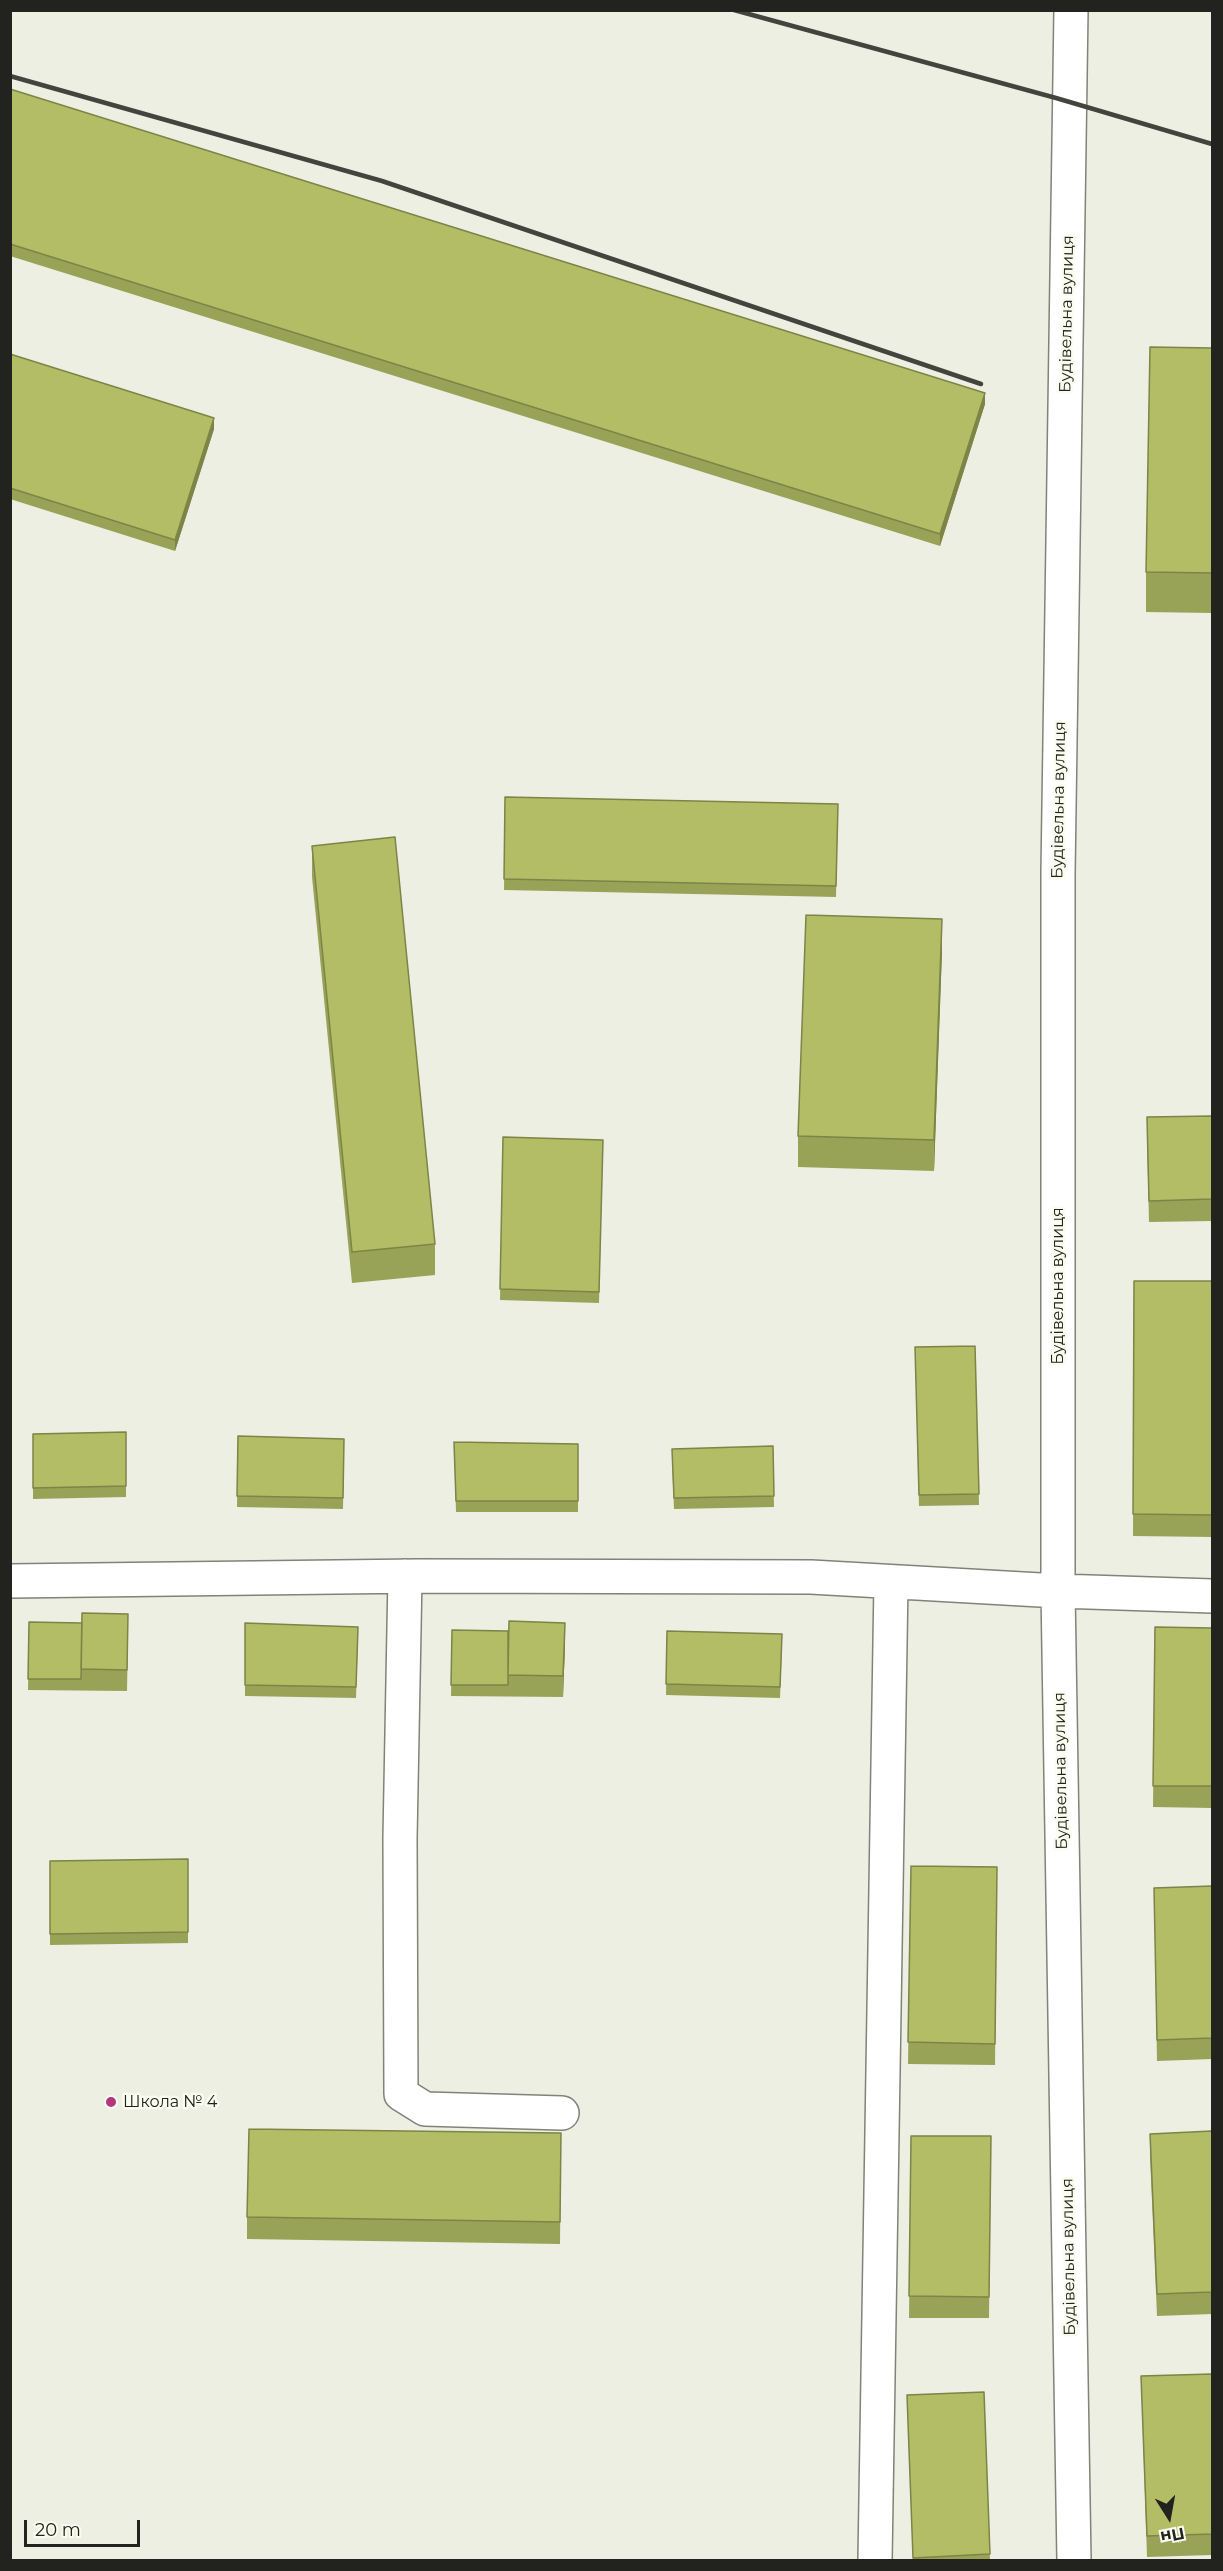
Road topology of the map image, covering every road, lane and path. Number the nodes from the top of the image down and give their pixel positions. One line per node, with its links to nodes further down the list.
1 (1071, 10): 5 (street, Будівельна вулиця)
2 (405, 1576): 3 (street); 4 (street); 7 (street)
3 (10, 1581)
4 (891, 1582): 5 (street); 8 (street)
5 (1058, 1591): 6 (street); 9 (street, Будівельна вулиця)
6 (1212, 1596)
7 (562, 2113)
8 (875, 2560)
9 (1074, 2560)

